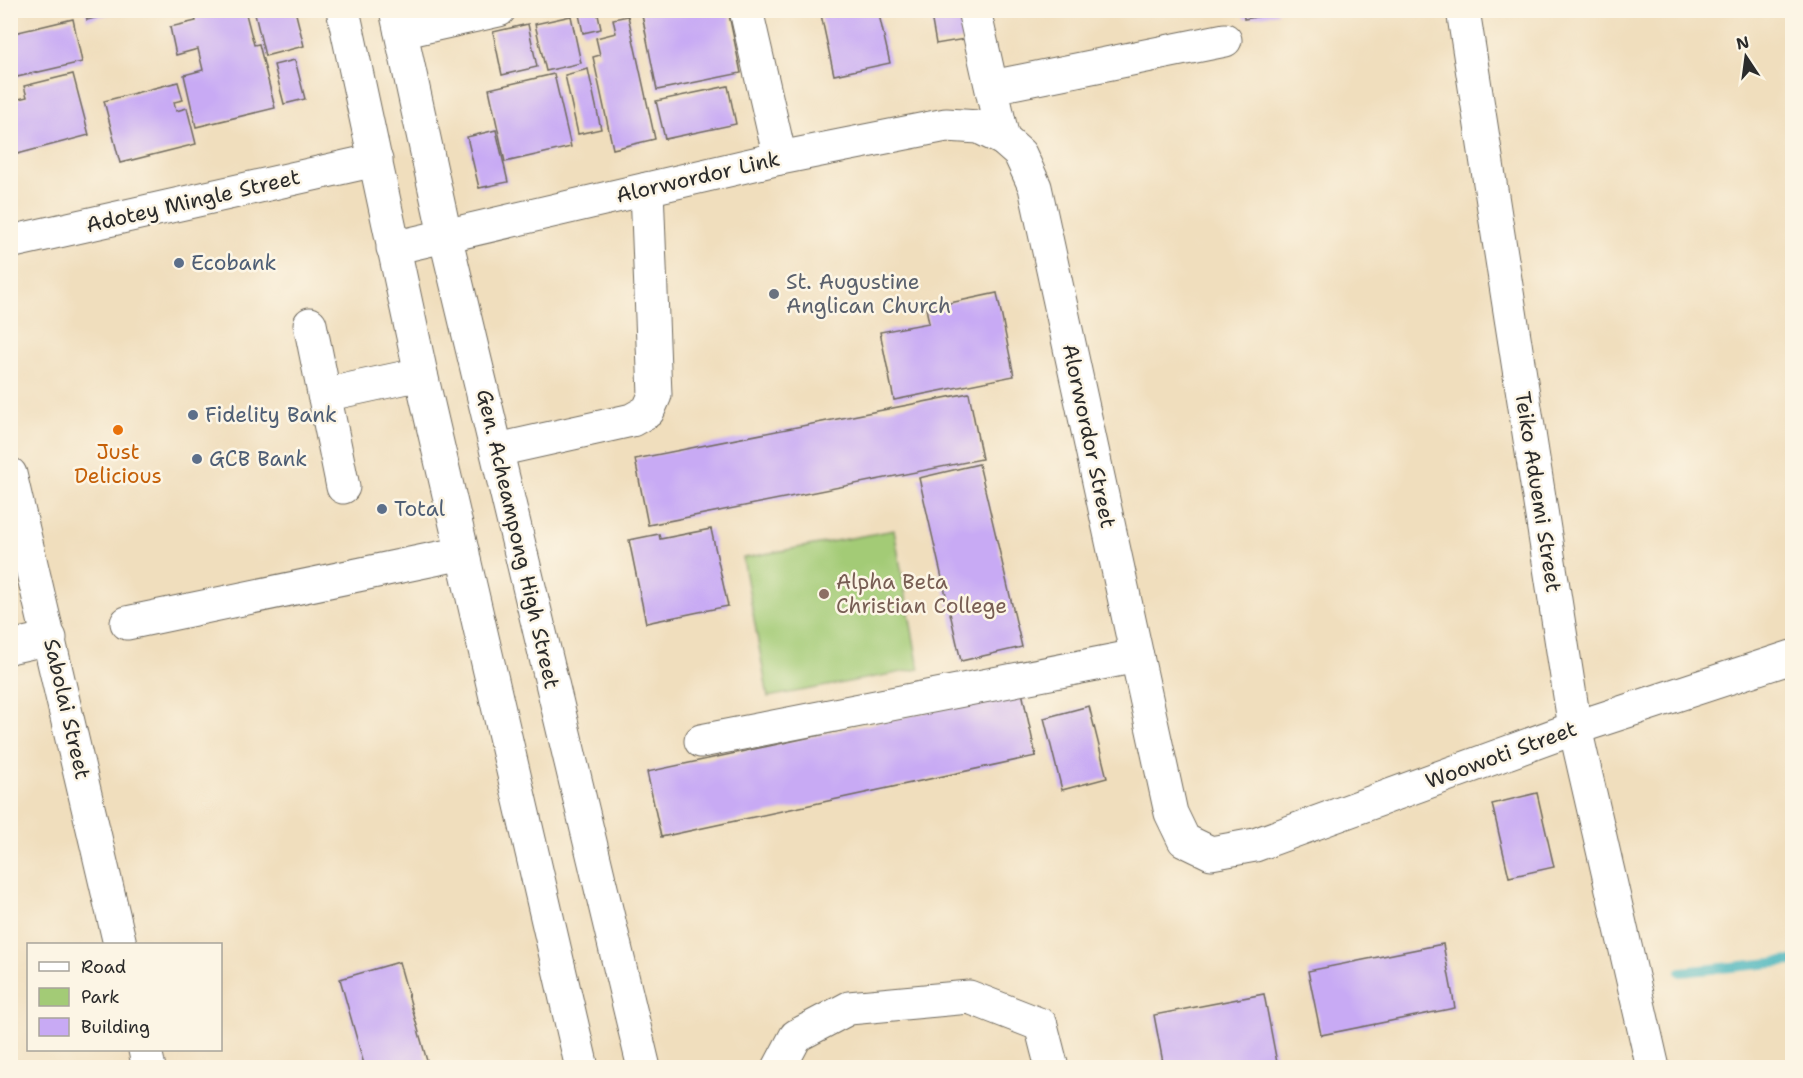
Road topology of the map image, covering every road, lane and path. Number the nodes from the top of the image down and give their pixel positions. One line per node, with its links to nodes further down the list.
1 (343, 10): 11 (street)
2 (498, 10): 6 (street)
3 (746, 10): 10 (street)
4 (974, 10): 8 (street, Alorwordor Street)
5 (1463, 10): 28 (street, Teiko Aduemi Street)
6 (398, 21): 13 (street, Gen. Acheampong High Street)
7 (1225, 40): 8 (street)
8 (992, 87): 9 (street, Alorwordor Street)
9 (1004, 139): 10 (street, Alorwordor Link); 26 (street, Alorwordor Street)
10 (780, 158): 12 (street, Alorwordor Link)
11 (376, 160): 14 (street, Adotey Mingle Street); 15 (street)
12 (647, 189): 13 (street, Alorwordor Link); 19 (street)
13 (445, 235): 15 (street, Alorwordor Link); 19 (street, Gen. Acheampong High Street)
14 (10, 242)
15 (393, 249): 17 (street)
16 (309, 324): 18 (street)
17 (421, 374): 18 (street); 22 (street)
18 (324, 395): 21 (street)
19 (497, 450): 35 (street, Gen. Acheampong High Street)
20 (10, 474): 24 (street, Sabolai Street)
21 (342, 487)
22 (462, 553): 23 (street); 34 (street)
23 (127, 623)
24 (50, 638): 25 (street); 31 (street, Sabolai Street)
25 (10, 648)
26 (1137, 656): 29 (street); 30 (street, Alorwordor Street)
27 (1792, 657): 28 (street, Woowoti Street)
28 (1575, 728): 30 (street, Woowoti Street); 38 (street, Teiko Aduemi Street)
29 (701, 741)
30 (1211, 853)
31 (120, 943)
32 (144, 1051): 33 (street)
33 (149, 1068)
34 (582, 1068)
35 (644, 1068)
36 (779, 1068): 37 (street)
37 (1052, 1068)
38 (1653, 1068)

